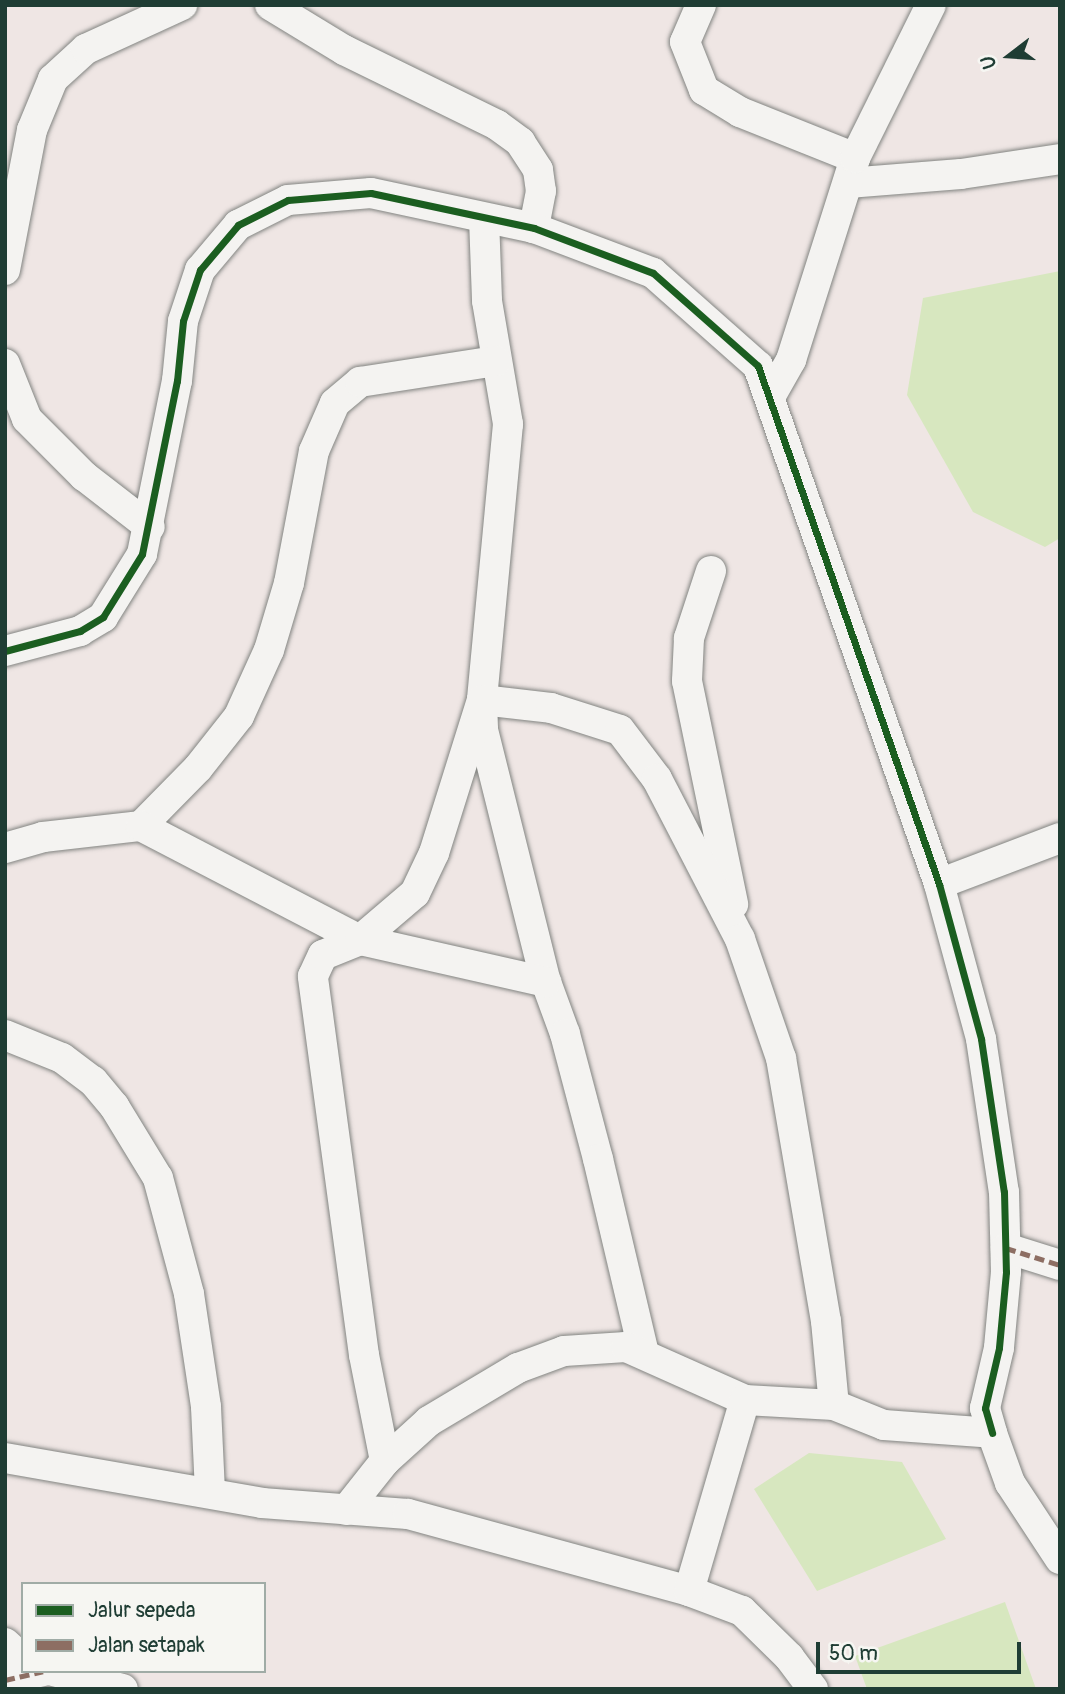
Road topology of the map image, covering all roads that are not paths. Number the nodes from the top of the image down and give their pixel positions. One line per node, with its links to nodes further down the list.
1 (182, 5): 9 (street)
2 (270, 5): 8 (street)
3 (701, 5): 6 (street)
4 (931, 5): 6 (street)
5 (1060, 159): 6 (street)
6 (852, 171): 12 (street)
7 (484, 218): 8 (street); 10 (street); 13 (street)
8 (534, 228): 12 (street)
9 (5, 270)
10 (496, 361): 16 (street); 17 (street)
11 (5, 364): 13 (street)
12 (770, 397): 20 (street)
13 (150, 527): 15 (street)
14 (711, 571): 21 (street)
15 (5, 651)
16 (482, 700): 21 (street); 22 (street); 23 (street)
17 (141, 826): 19 (street); 22 (street)
18 (1060, 838): 20 (street)
19 (5, 848)
20 (939, 884): 25 (street)
21 (740, 939): 29 (street)
22 (360, 940): 23 (street); 32 (street)
23 (546, 982): 27 (street)
24 (5, 1035): 33 (street)
25 (1006, 1248): 26 (street); 30 (street)
26 (1060, 1265)
27 (644, 1353): 28 (street); 32 (street)
28 (745, 1400): 29 (street); 36 (street)
29 (834, 1405): 30 (street)
30 (992, 1433): 35 (street)
31 (5, 1458): 33 (street)
32 (385, 1461): 34 (street)
33 (210, 1493): 34 (street)
34 (346, 1510): 36 (street)
35 (1060, 1559)
36 (689, 1591): 43 (street)
37 (5, 1643): 38 (street)
38 (21, 1657)
39 (35, 1673): 41 (street)
40 (60, 1673): 42 (street)
41 (5, 1680)
42 (123, 1689)
43 (813, 1689)

